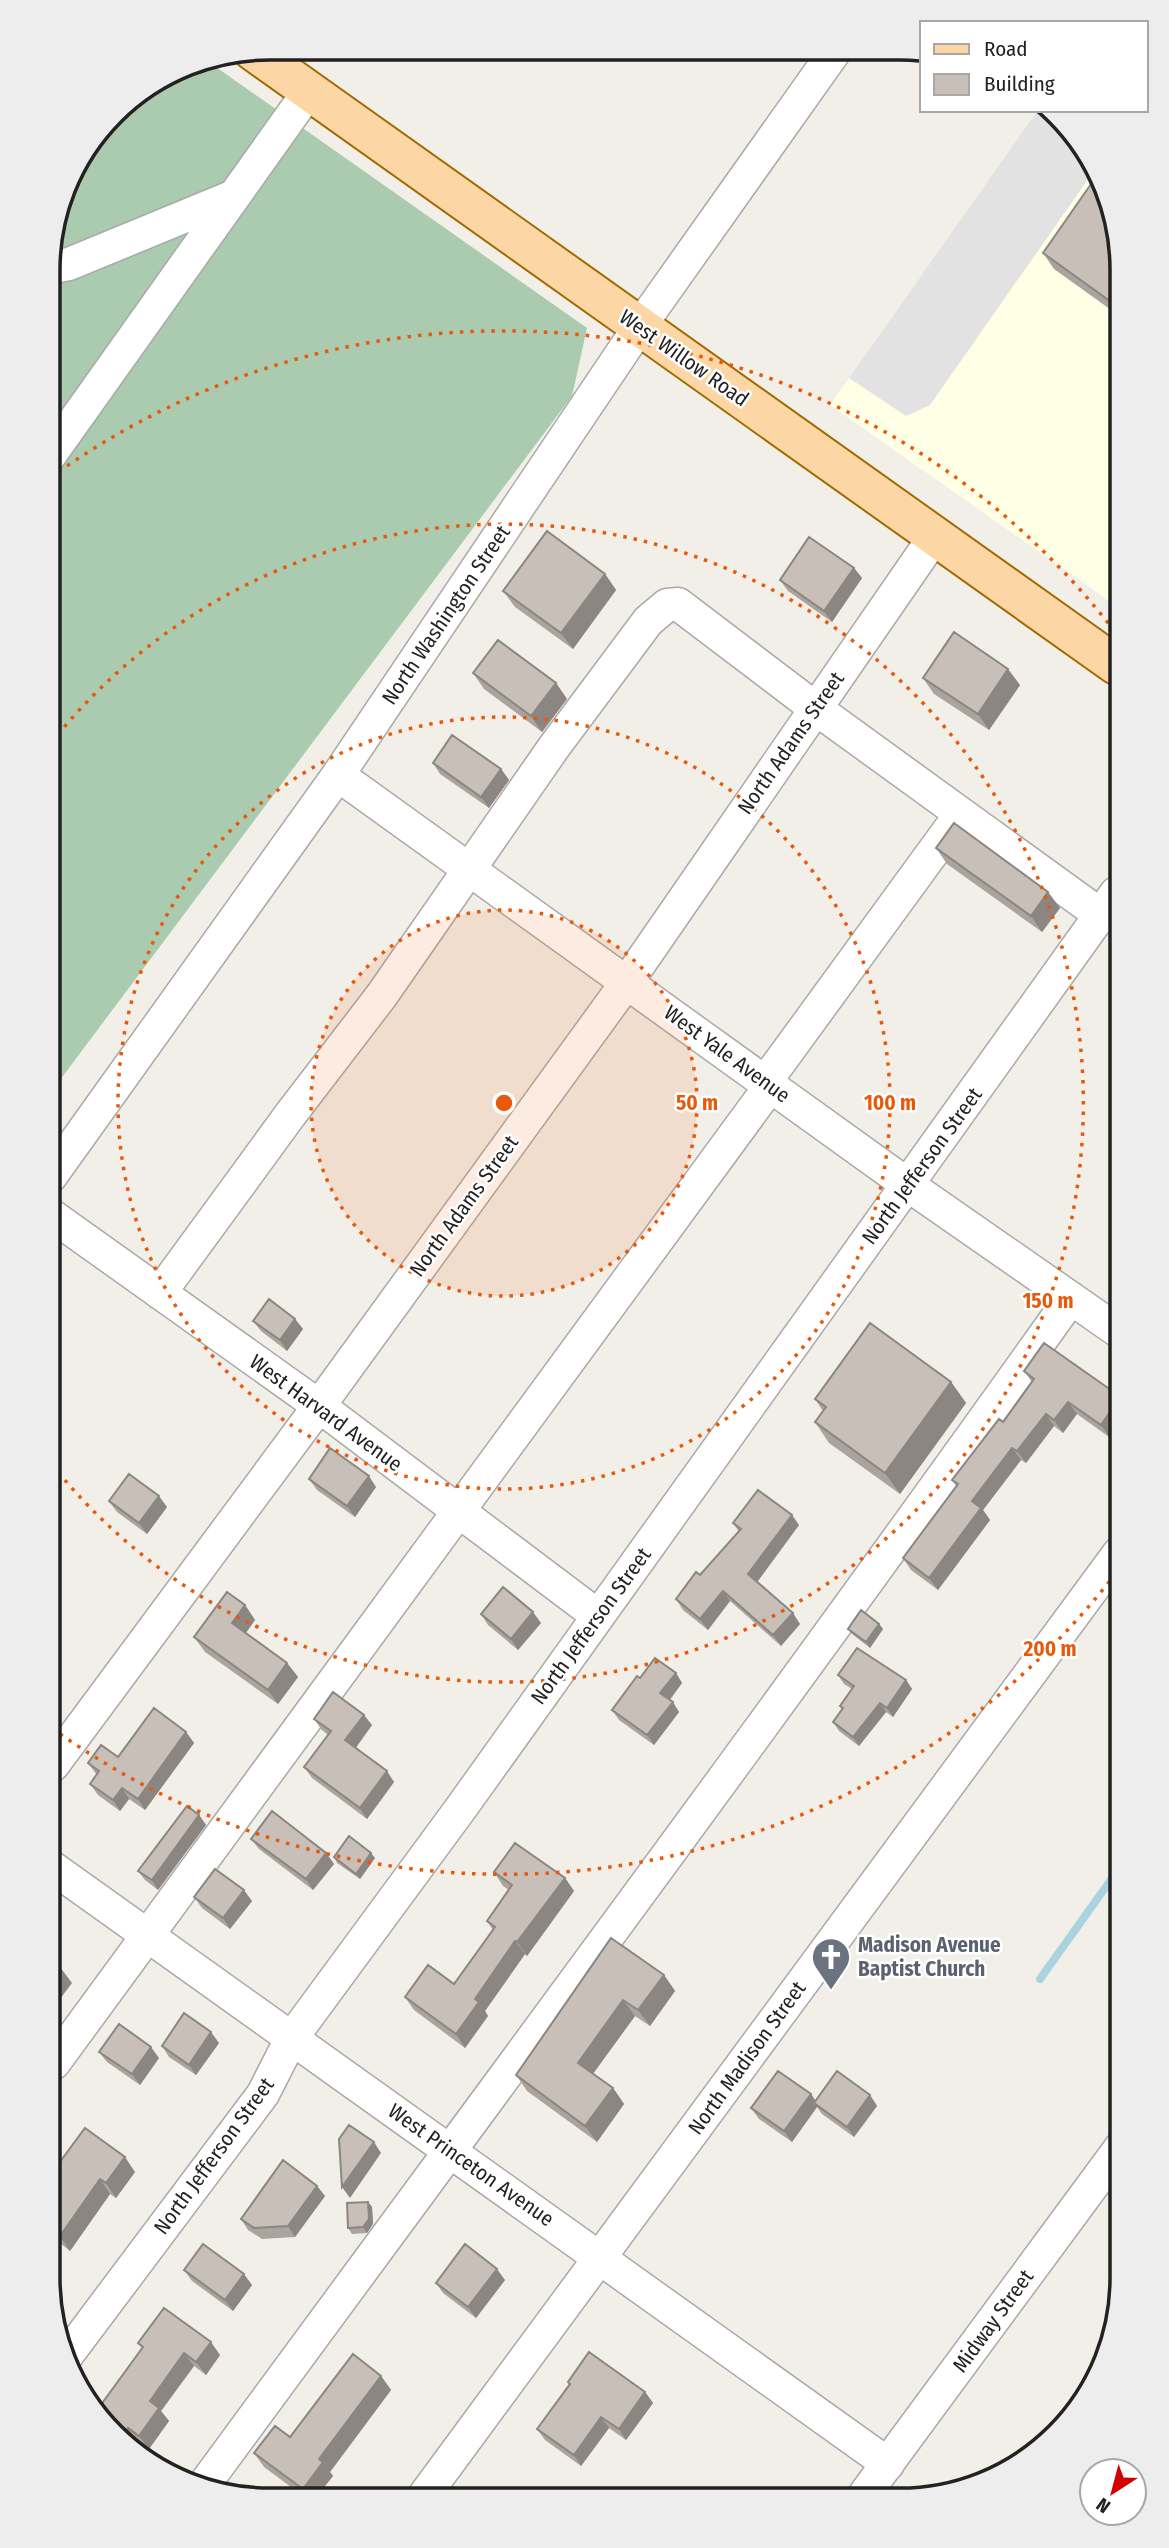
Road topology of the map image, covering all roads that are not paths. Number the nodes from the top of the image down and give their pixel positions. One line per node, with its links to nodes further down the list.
1 (266, 60): 3 (main road, West Willow Road)
2 (829, 60): 6 (street, North Washington Street)
3 (309, 91): 4 (street); 6 (main road, West Willow Road)
4 (234, 196): 5 (street); 7 (street)
5 (60, 266)
6 (640, 326): 8 (main road, West Willow Road); 11 (street, North Washington Street)
7 (60, 441)
8 (935, 536): 9 (main road, West Willow Road); 10 (street, North Adams Street)
9 (1110, 661)
10 (815, 708): 12 (street); 13 (street); 15 (street, North Adams Street)
11 (338, 775): 13 (street, West Yale Avenue); 17 (street, North Washington Street)
12 (961, 814): 14 (street); 16 (street)
13 (471, 870): 15 (street, West Yale Avenue); 20 (street)
14 (1109, 905): 18 (street, North Jefferson Street)
15 (627, 982): 16 (street, West Yale Avenue); 23 (street, North Adams Street)
16 (768, 1083): 18 (street, West Yale Avenue); 24 (street)
17 (60, 1163)
18 (908, 1185): 21 (street, West Yale Avenue); 26 (street, North Jefferson Street)
19 (60, 1221): 20 (street, West Harvard Avenue)
20 (160, 1293): 23 (street, West Harvard Avenue)
21 (1071, 1298): 22 (street, West Yale Avenue); 32 (street)
22 (1109, 1325)
23 (319, 1406): 24 (street, West Harvard Avenue); 27 (street, North Adams Street)
24 (460, 1511): 26 (street, West Harvard Avenue); 29 (street)
25 (1109, 1566): 34 (street, North Madison Street)
26 (598, 1616): 30 (street, North Jefferson Street)
27 (60, 1756)
28 (60, 1873): 29 (street, West Princeton Avenue)
29 (148, 1935): 30 (street, West Princeton Avenue); 31 (street)
30 (291, 2039): 32 (street, West Princeton Avenue); 35 (street, North Jefferson Street)
31 (60, 2055)
32 (450, 2150): 34 (street, West Princeton Avenue); 37 (street)
33 (1109, 2163): 36 (street, Midway Street)
34 (600, 2258): 36 (street, West Princeton Avenue); 38 (street, North Madison Street)
35 (72, 2349)
36 (888, 2463): 39 (street, Midway Street)
37 (209, 2479)
38 (430, 2488)
39 (869, 2488)

